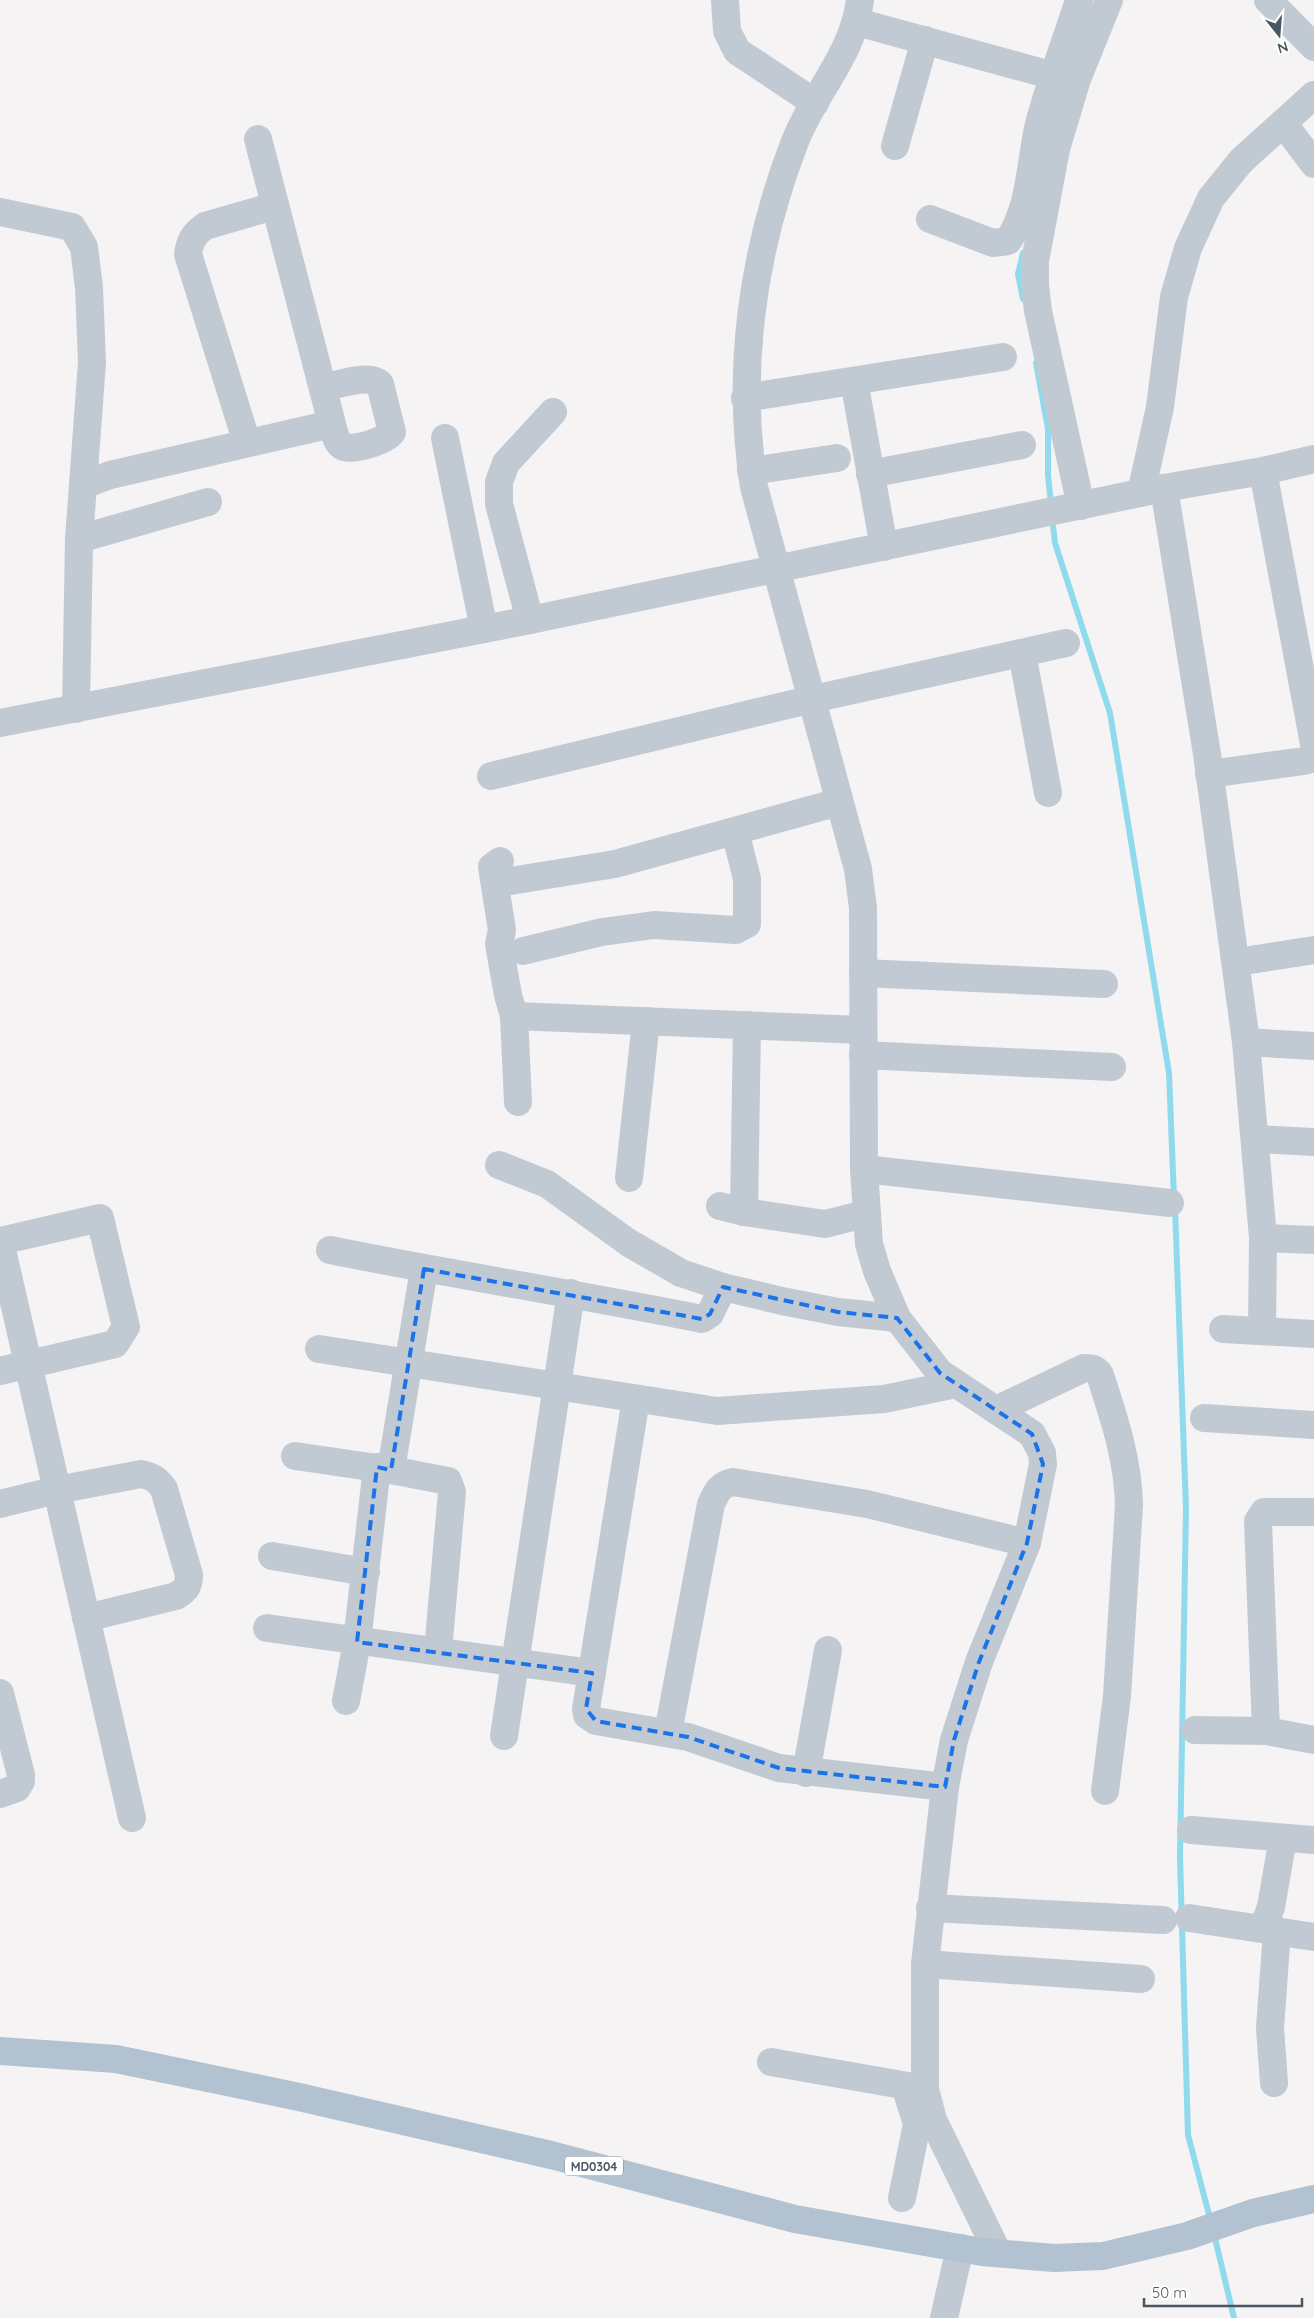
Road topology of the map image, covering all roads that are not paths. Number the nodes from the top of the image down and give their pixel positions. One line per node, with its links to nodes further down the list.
1 (725, 0): 10 (street)
2 (1080, 0): 8 (street)
3 (1109, 0): 35 (street)
4 (1268, 0): 7 (street)
5 (858, 11): 6 (street); 10 (street)
6 (925, 40): 8 (street); 13 (street)
7 (1314, 47)
8 (1054, 76): 17 (street)
9 (1314, 95): 11 (street)
10 (815, 103): 21 (street)
11 (1283, 123): 14 (street); 33 (street)
12 (258, 139): 15 (street)
13 (895, 146)
14 (1314, 164)
15 (274, 206): 20 (street); 25 (street)
16 (0, 212): 32 (street)
17 (930, 219)
18 (1004, 357): 19 (street)
19 (854, 381): 21 (street); 31 (street)
20 (323, 388): 23 (street); 23 (street)
21 (745, 398): 29 (street)
22 (553, 412): 39 (street)
23 (332, 424): 25 (street)
24 (445, 438): 40 (street)
25 (248, 443): 32 (street)
26 (1022, 445): 31 (street)
27 (837, 458): 29 (street)
28 (1314, 459): 30 (street)
29 (751, 471): 38 (street)
30 (1263, 471): 33 (street); 43 (street)
31 (870, 474): 37 (street)
32 (84, 485): 36 (street)
33 (1153, 491): 35 (street); 49 (street)
34 (208, 502): 36 (street)
35 (1060, 510): 37 (street)
36 (79, 539): 45 (street)
37 (884, 548): 38 (street)
38 (777, 570): 39 (street); 44 (street)
39 (530, 620): 40 (street)
40 (484, 628): 45 (street)
41 (1066, 643): 42 (street)
42 (1022, 653): 44 (street); 51 (street)
43 (1309, 688): 47 (street)
44 (813, 699): 50 (street); 52 (street)
45 (76, 709): 46 (street)
46 (0, 723)
47 (1314, 744)
48 (1314, 751): 49 (street)
49 (1209, 774): 56 (street)
50 (491, 776)
51 (1048, 793)
52 (839, 802): 53 (street); 57 (street)
53 (734, 831): 55 (street); 59 (street)
54 (1314, 950): 56 (street)
55 (523, 952)
56 (1237, 962): 62 (street)
57 (863, 973): 58 (street); 63 (street)
58 (1104, 984)
59 (514, 1016): 60 (street); 66 (street)
60 (646, 1021): 61 (street); 71 (street)
61 (747, 1026): 63 (street); 73 (street)
62 (1246, 1042): 64 (street); 67 (street)
63 (863, 1043): 65 (street); 70 (street)
64 (1314, 1046)
65 (1112, 1067)
66 (518, 1102)
67 (1256, 1139): 68 (street); 74 (street)
68 (1314, 1142)
69 (500, 1165): 78 (street)
70 (864, 1169): 72 (street); 73 (street)
71 (629, 1178)
72 (1170, 1203)
73 (865, 1214): 80 (street)
74 (1263, 1238): 75 (street); 82 (street)
75 (1314, 1240)
76 (330, 1250): 77 (street)
77 (424, 1269): 79 (street); 85 (street)
78 (723, 1287): 79 (street); 80 (street)
79 (571, 1293): 89 (street)
80 (898, 1318): 88 (street)
81 (1223, 1329): 82 (street)
82 (1262, 1331): 83 (street)
83 (1314, 1334)
84 (319, 1349): 85 (street)
85 (410, 1363): 89 (street); 95 (street)
86 (28, 1364): 86 (street); 87 (street); 96 (street)
87 (0, 1371)
88 (956, 1384): 90 (street); 91 (street)
89 (555, 1387): 90 (street); 107 (street)
90 (636, 1399): 108 (street)
91 (996, 1410): 99 (street); 118 (street)
92 (1204, 1418): 93 (street)
93 (1314, 1425)
94 (295, 1456): 95 (street)
95 (384, 1469): 101 (street); 106 (street)
96 (57, 1490): 97 (street); 102 (street); 102 (street)
97 (0, 1504)
98 (1314, 1512): 112 (street)
99 (1027, 1543): 113 (street); 117 (street)
100 (272, 1556): 101 (street)
101 (366, 1572): 104 (street)
102 (86, 1618): 120 (street)
103 (266, 1628): 104 (street)
104 (357, 1642): 106 (street); 110 (street)
105 (828, 1650): 116 (street)
106 (438, 1651): 107 (street)
107 (516, 1662): 108 (street); 114 (street)
108 (592, 1673): 113 (street)
109 (0, 1693): 119 (street)
110 (346, 1701)
111 (1195, 1730): 112 (street)
112 (1266, 1731): 115 (street)
113 (668, 1733): 116 (street)
114 (504, 1736)
115 (1314, 1740)
116 (806, 1773): 117 (street)
117 (944, 1788): 124 (street)
118 (1105, 1791)
119 (0, 1794)
120 (132, 1818)
121 (1190, 1830): 122 (street)
122 (1283, 1838): 123 (street); 125 (street)
123 (1314, 1840)
124 (930, 1908): 125 (street); 127 (street)
125 (1277, 1931): 126 (street); 131 (street)
126 (1314, 1937)
127 (925, 1964): 128 (street); 132 (street)
128 (1141, 1979)
129 (0, 2051): 135 (main road, MD0304)
130 (771, 2062): 132 (street)
131 (1274, 2083)
132 (915, 2087): 133 (street); 136 (street)
133 (902, 2198)
134 (1314, 2199): 136 (main road, MD0304)
135 (960, 2248): 136 (main road, MD0304); 137 (street)
136 (998, 2253)
137 (944, 2318)

